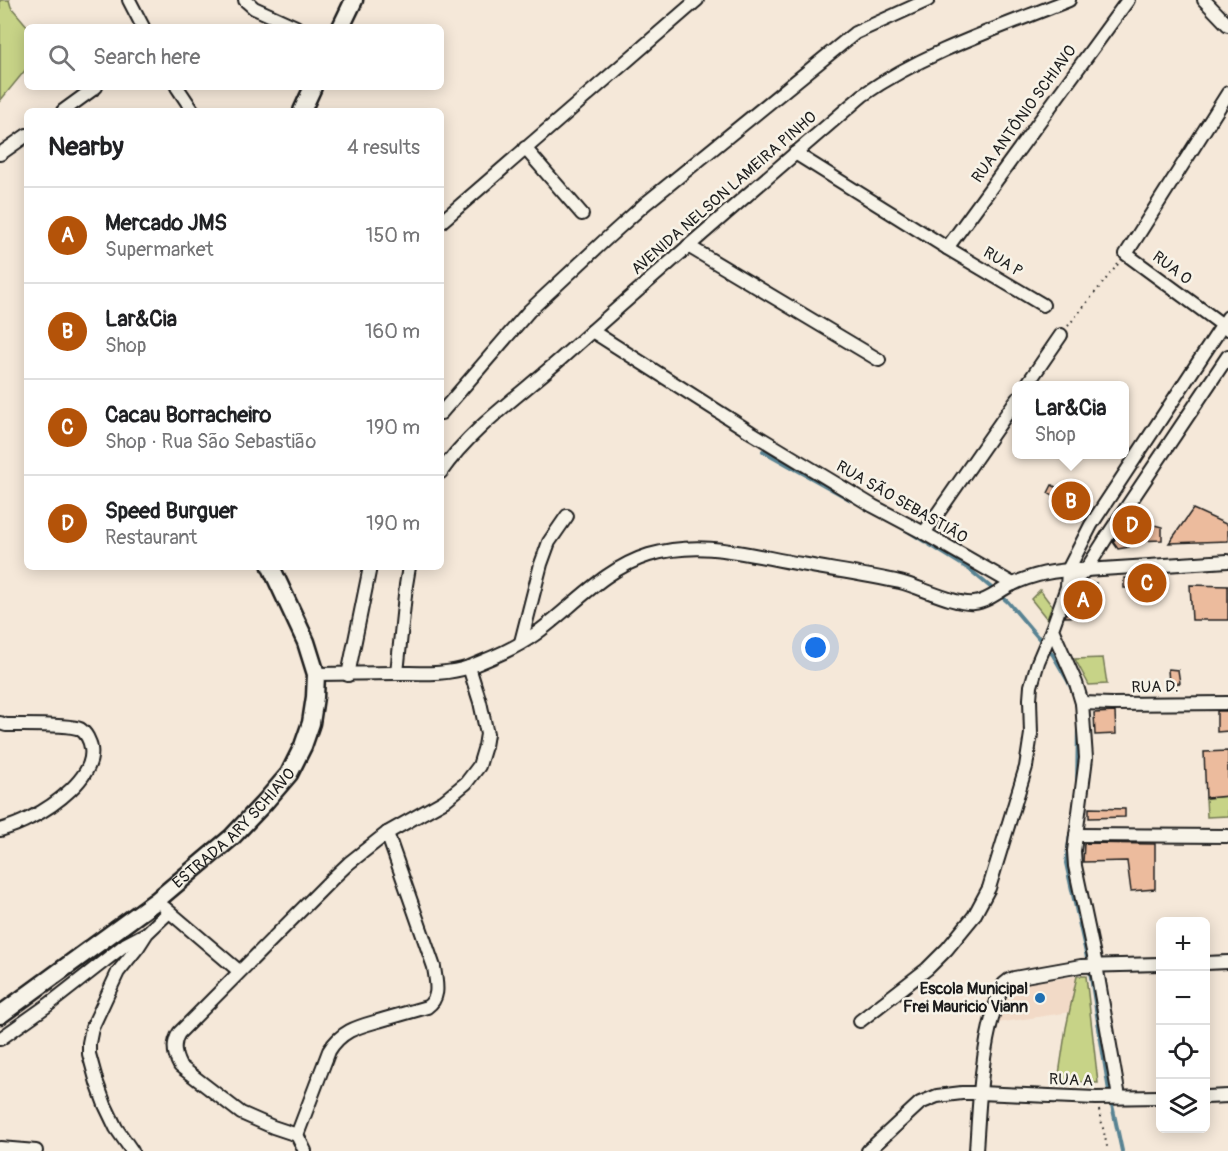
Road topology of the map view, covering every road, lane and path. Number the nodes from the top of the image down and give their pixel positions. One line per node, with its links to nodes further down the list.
1 (129, 0): 9 (street)
2 (245, 0): 10 (street)
3 (354, 0): 11 (main road)
4 (697, 0): 21 (street)
5 (928, 0): 37 (street)
6 (1070, 0): 22 (street, AVENIDA NELSON LAMEIRA PINHO)
7 (1128, 0): 27 (street, RUA ANTÔNIO SCHIAVO)
8 (1204, 0): 12 (street)
9 (141, 24)
10 (289, 24)
11 (342, 24)
12 (1228, 25)
13 (92, 90): 17 (street)
14 (179, 90): 18 (street)
15 (312, 90): 19 (main road)
16 (1228, 93): 28 (street)
17 (67, 108)
18 (191, 108)
19 (304, 108)
20 (24, 137): 23 (street)
21 (525, 148): 24 (street); 25 (street)
22 (795, 153): 26 (street, AVENIDA NELSON LAMEIRA PINHO); 27 (street, RUA P)
23 (0, 154)
24 (582, 214)
25 (444, 219)
26 (688, 246): 31 (street, AVENIDA NELSON LAMEIRA PINHO); 34 (street)
27 (947, 248): 29 (street, RUA P)
28 (1126, 254): 30 (street, RUA O); 32 (path)
29 (1043, 305)
30 (1226, 324): 45 (street)
31 (592, 330): 38 (street, AVENIDA NELSON LAMEIRA PINHO); 40 (street, RUA SÃO SEBASTIÃO)
32 (1061, 335): 35 (street)
33 (1228, 356): 46 (street)
34 (879, 360)
35 (1029, 381)
36 (1012, 406): 40 (street)
37 (444, 409)
38 (444, 468)
39 (567, 516): 50 (street)
40 (924, 533): 47 (street, RUA SÃO SEBASTIÃO)
41 (1228, 561): 46 (street)
42 (273, 570): 52 (main road, ESTRADA ARY SCHIAVO)
43 (369, 570): 54 (street)
44 (408, 570): 53 (street)
45 (1068, 570): 46 (street); 47 (street); 48 (street)
46 (1086, 570): 48 (street)
47 (1008, 587): 50 (street)
48 (1067, 587): 49 (street)
49 (1050, 635): 55 (street); 70 (street)
50 (521, 642): 51 (street)
51 (469, 667): 53 (street); 59 (street)
52 (316, 674): 54 (street); 62 (main road, ESTRADA ARY SCHIAVO)
53 (397, 674): 54 (street)
54 (348, 675)
55 (1082, 703): 56 (street, RUA D.); 60 (street)
56 (1228, 703)
57 (0, 723): 58 (street)
58 (0, 830)
59 (387, 833): 68 (street); 77 (street)
60 (1076, 835): 61 (street); 67 (street)
61 (1228, 836)
62 (163, 906): 63 (street); 68 (street); 69 (main road, ESTRADA ARY SCHIAVO)
63 (147, 933): 71 (street); 80 (street)
64 (1228, 962): 65 (street)
65 (1210, 963)
66 (1156, 964): 67 (street)
67 (1090, 966): 72 (street); 75 (street)
68 (239, 971): 77 (street)
69 (0, 1015)
70 (860, 1021)
71 (0, 1039)
72 (980, 1093): 75 (street, RUA A); 82 (street, RUA A); 83 (street)
73 (1210, 1096): 74 (street)
74 (1228, 1096)
75 (1108, 1097): 76 (street, RUA A); 84 (path)
76 (1156, 1097)
77 (297, 1135): 81 (street)
78 (0, 1148): 79 (street)
79 (36, 1151)
80 (132, 1151)
81 (305, 1151)
82 (868, 1151)
83 (976, 1151)
84 (1108, 1151)

